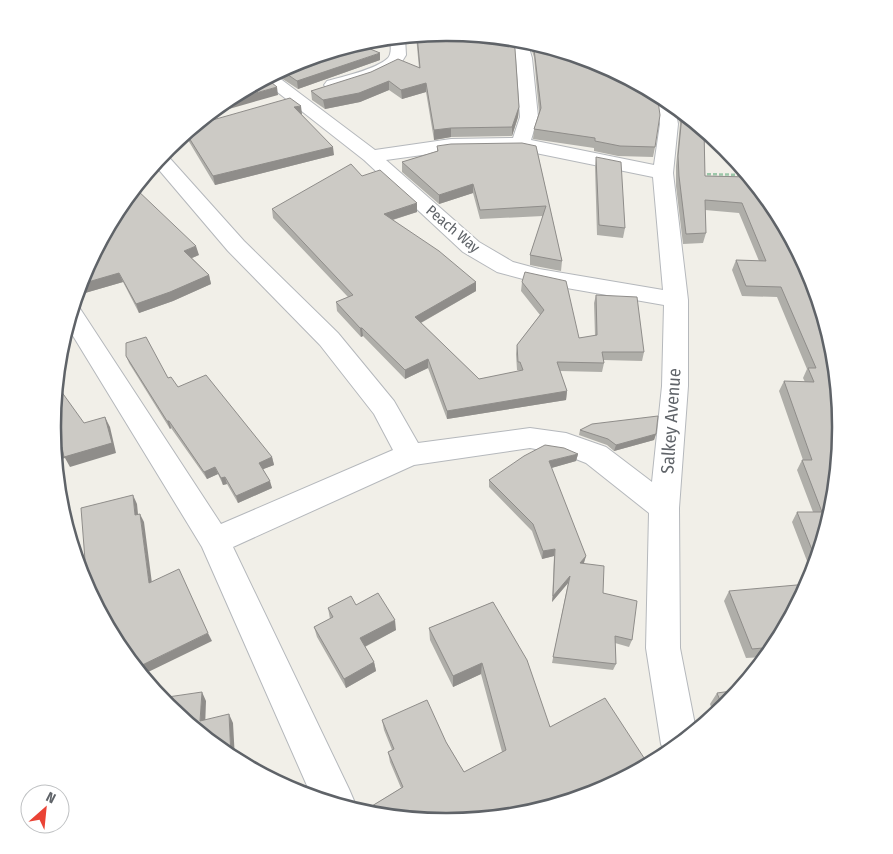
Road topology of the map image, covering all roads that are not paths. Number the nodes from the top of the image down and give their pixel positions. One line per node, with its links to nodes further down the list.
1 (398, 45): 4 (street)
2 (521, 49): 6 (street)
3 (275, 82): 4 (street, Peach Way)
4 (299, 96): 7 (street, Peach Way)
5 (666, 110): 9 (street, Salkey Avenue)
6 (521, 144): 7 (street); 9 (street)
7 (371, 156): 10 (street, Peach Way)
8 (164, 164): 12 (street)
9 (663, 173): 10 (street, Salkey Avenue)
10 (676, 300): 13 (street, Salkey Avenue)
11 (76, 321): 14 (street)
12 (410, 455): 13 (street); 14 (street)
13 (664, 508): 15 (street, Salkey Avenue)
14 (215, 541): 16 (street)
15 (678, 735)
16 (331, 795)

